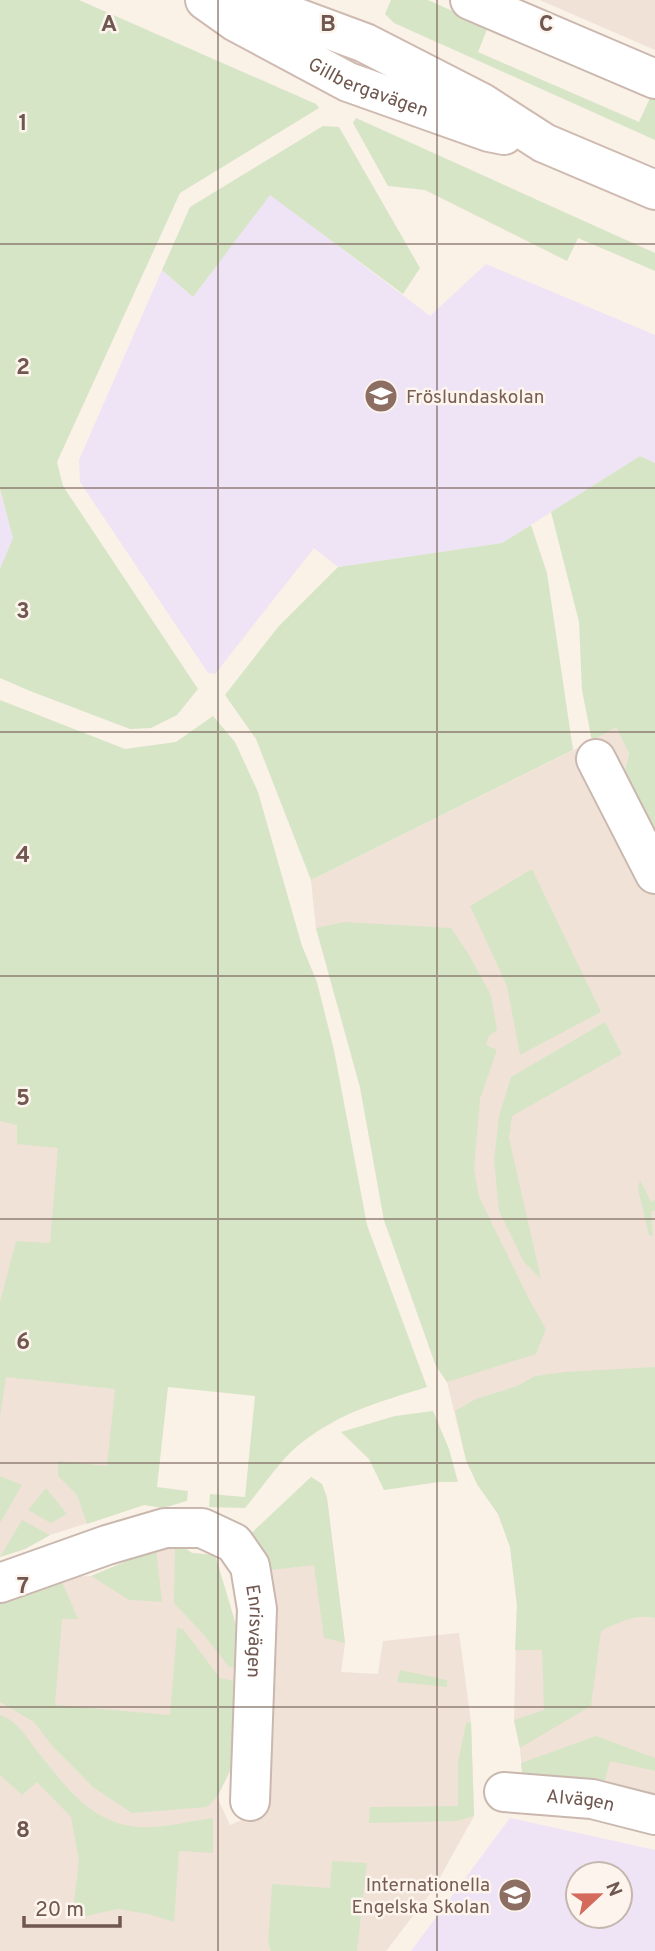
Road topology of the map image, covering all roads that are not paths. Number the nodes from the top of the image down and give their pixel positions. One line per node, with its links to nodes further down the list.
1 (205, 0): 5 (street, Gillbergavägen)
2 (249, 0): 5 (street, Gillbergavägen)
3 (470, 0): 4 (street)
4 (655, 79)
5 (544, 143): 6 (street, Gillbergavägen)
6 (655, 190)
7 (596, 759): 8 (street)
8 (655, 874)
9 (0, 1583): 11 (street, Enrisvägen)
10 (504, 1792): 12 (street, Alvägen)
11 (250, 1801)
12 (655, 1815)

